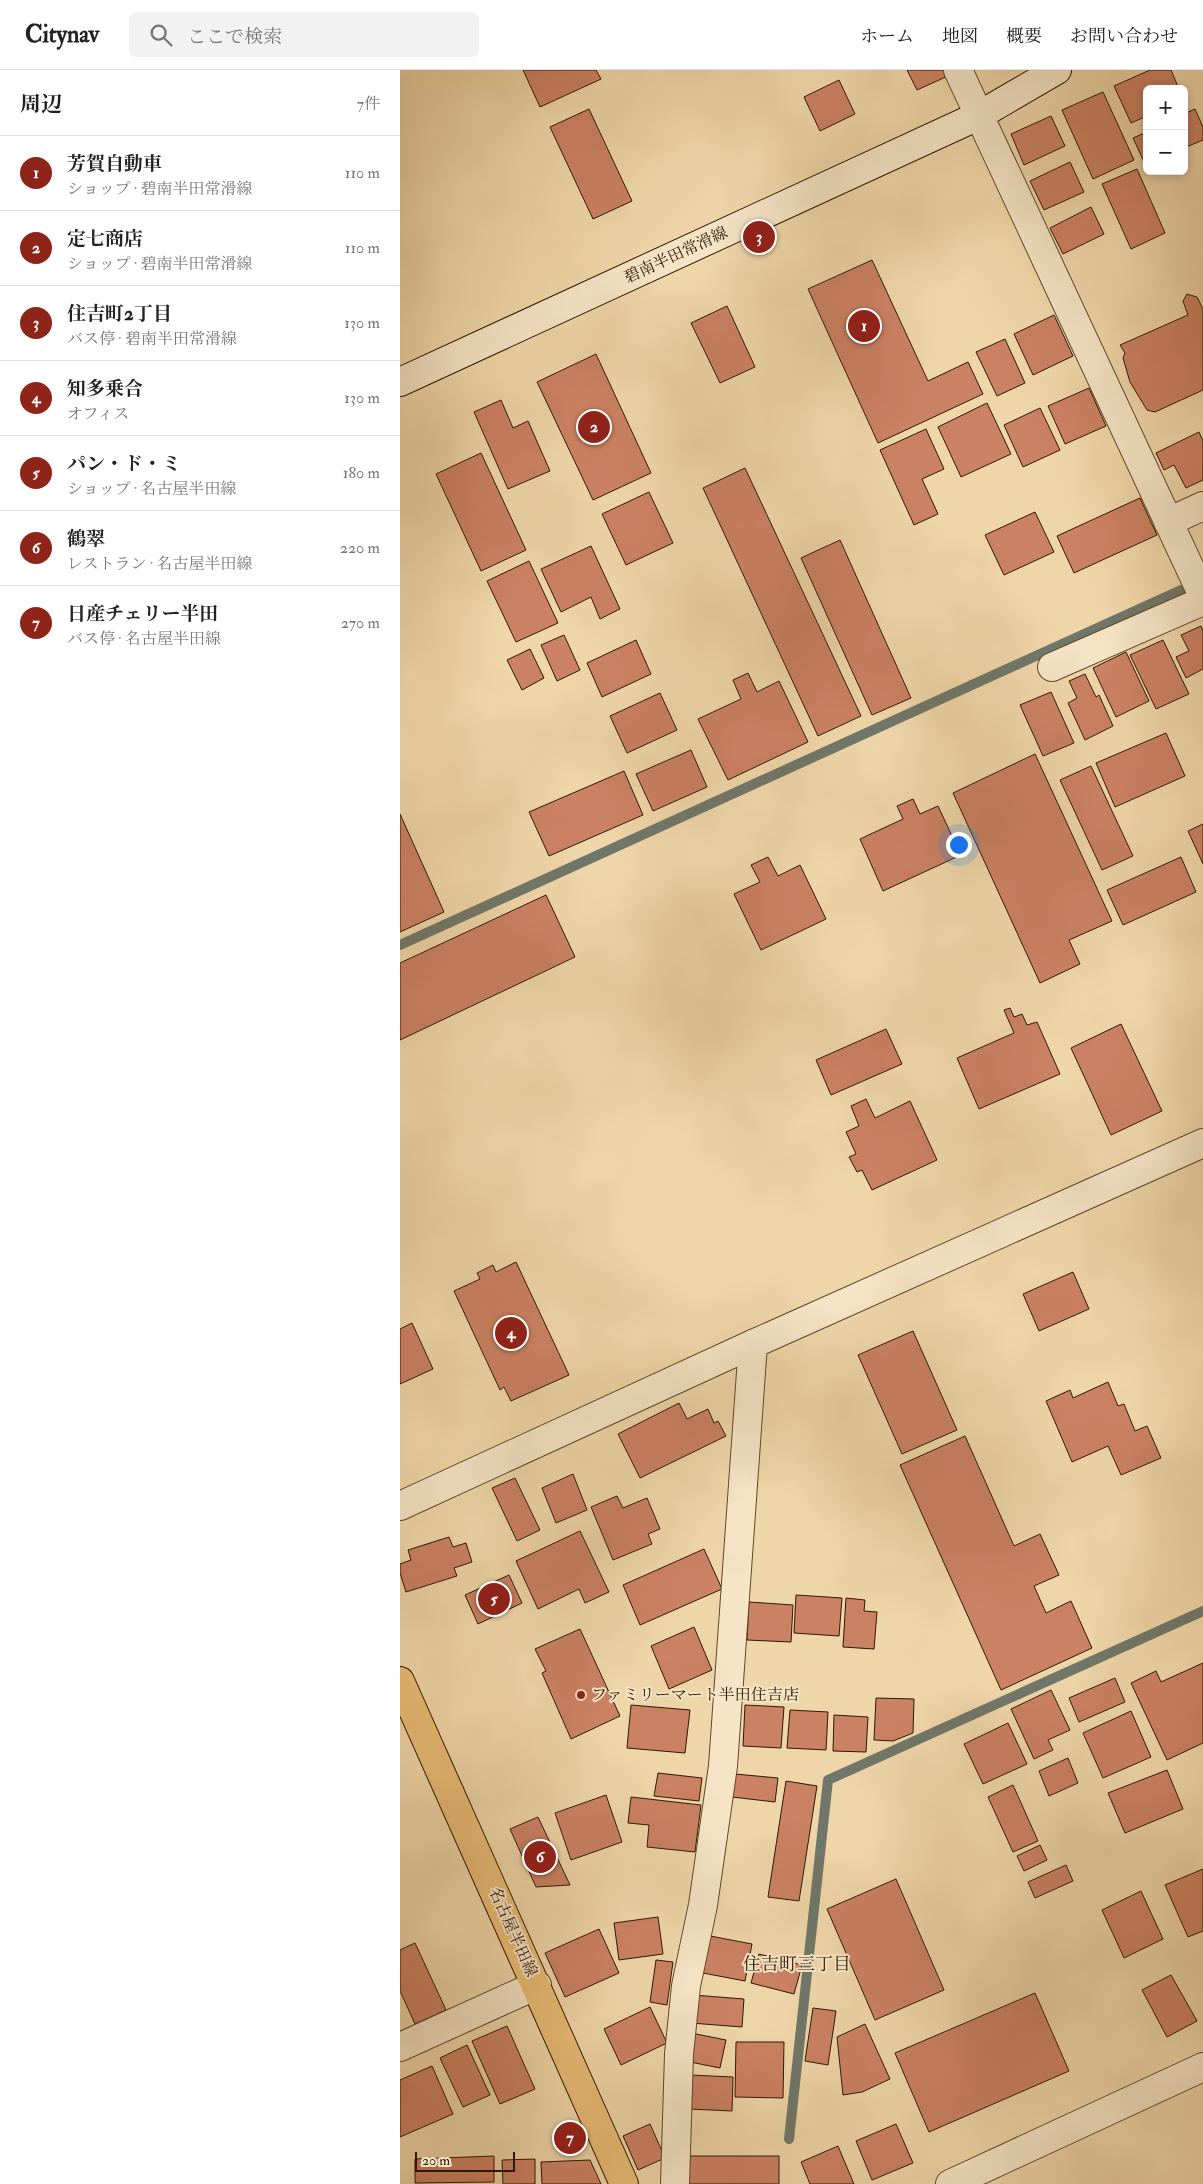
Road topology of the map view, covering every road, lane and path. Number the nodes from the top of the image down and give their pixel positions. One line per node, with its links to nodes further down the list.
1 (958, 70): 3 (street)
2 (1057, 70): 3 (street, 碧南半田常滑線)
3 (978, 116): 4 (street, 碧南半田常滑線); 6 (street)
4 (400, 382)
5 (1203, 506): 6 (street)
6 (1168, 522): 7 (street)
7 (1203, 596)
8 (1203, 601): 9 (street)
9 (1052, 667)
10 (1203, 1143): 11 (street)
11 (753, 1344): 12 (street); 18 (street)
12 (400, 1506)
13 (400, 1681): 14 (main road, 名古屋半田線)
14 (537, 1985): 15 (street); 17 (main road, 名古屋半田線)
15 (400, 2047)
16 (1203, 2067): 19 (street)
17 (624, 2184)
18 (675, 2184)
19 (950, 2184)

